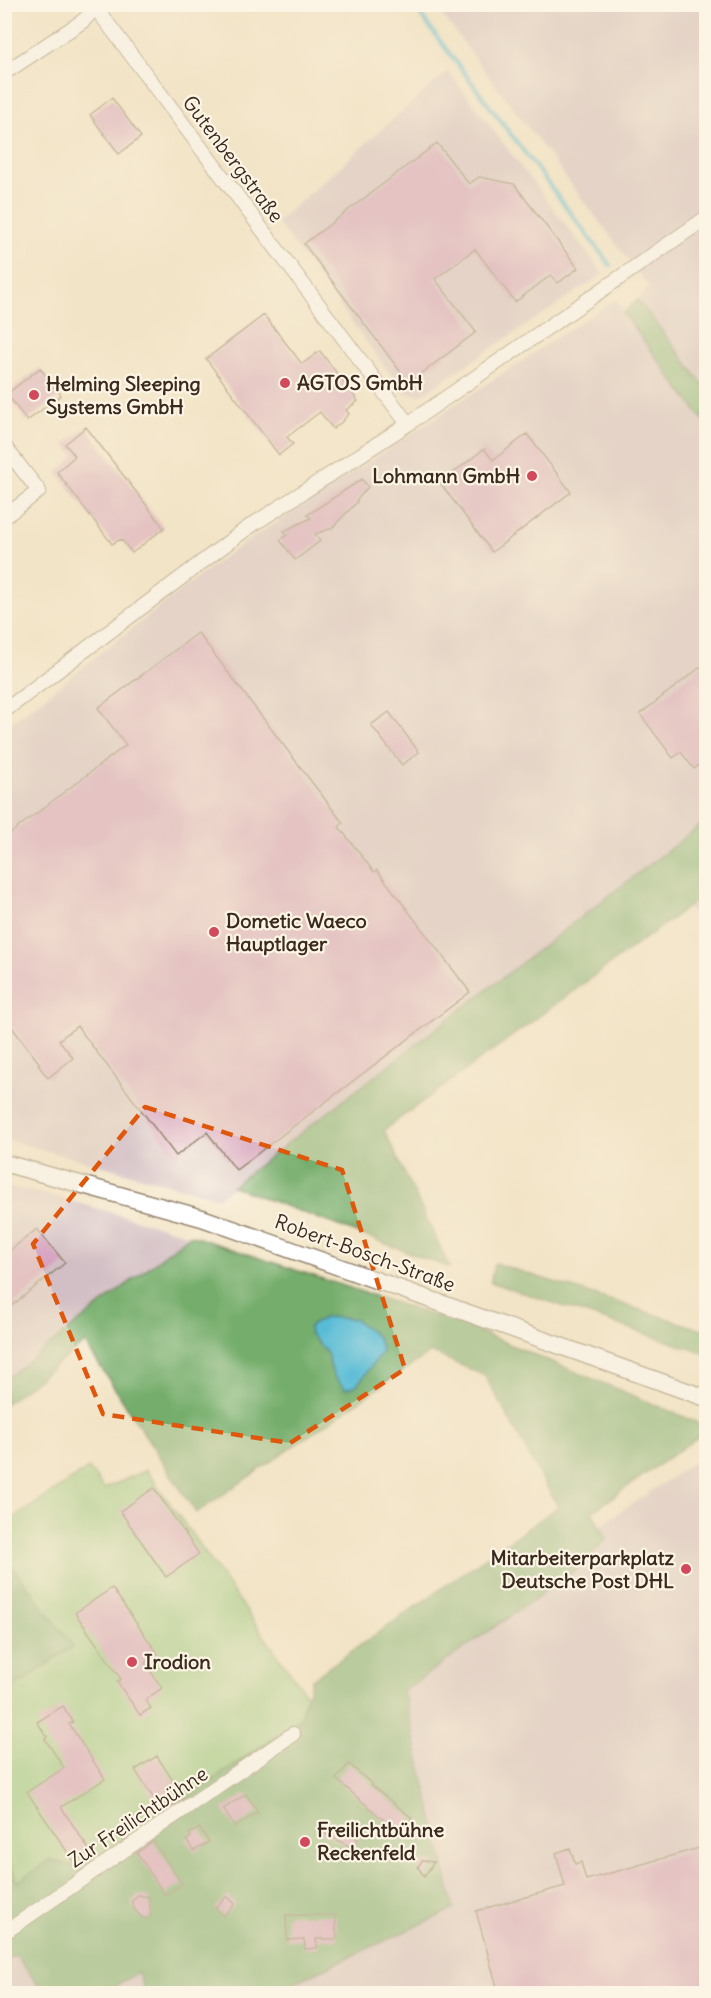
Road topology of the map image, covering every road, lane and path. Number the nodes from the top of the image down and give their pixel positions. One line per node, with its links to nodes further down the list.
1 (96, 6): 2 (street, Gutenbergstraße); 4 (street, Gutenbergstraße)
2 (4, 73)
3 (706, 218): 4 (street)
4 (408, 424): 7 (street)
5 (4, 446): 6 (street)
6 (4, 517)
7 (4, 711)
8 (4, 1163): 9 (street, Robert-Bosch-Straße)
9 (706, 1398)
10 (293, 1734): 11 (street, Zur Freilichtbühne)
11 (4, 1933)

